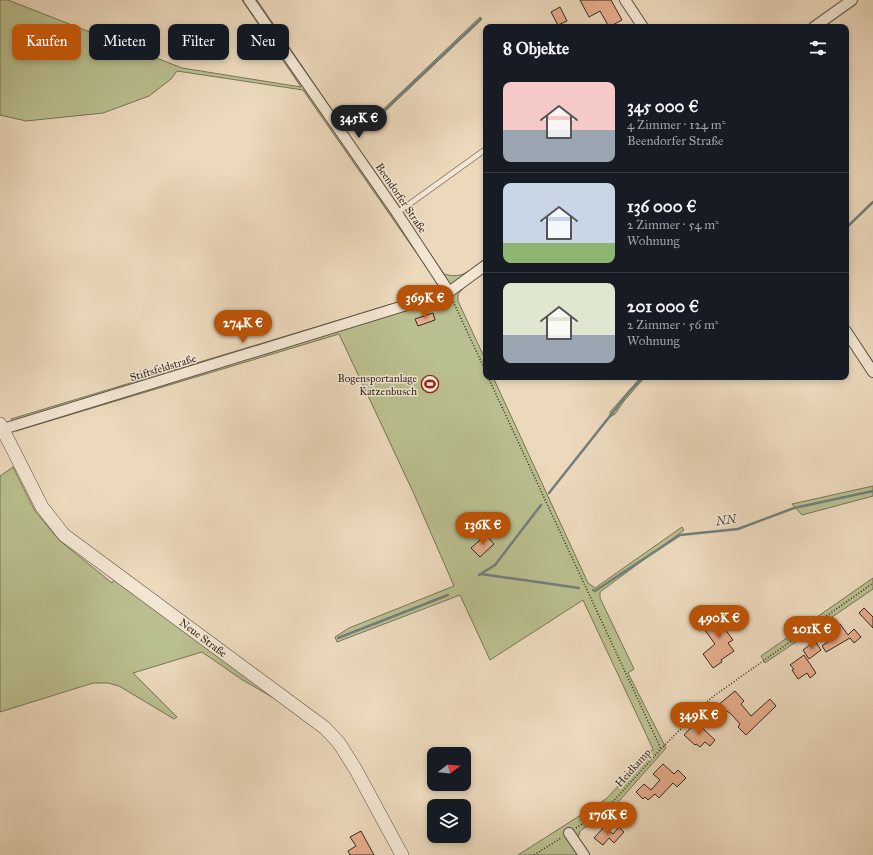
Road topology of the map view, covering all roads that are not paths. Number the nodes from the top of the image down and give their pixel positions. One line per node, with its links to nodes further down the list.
1 (249, 0): 7 (street, Beendorfer Straße)
2 (625, 0): 4 (street)
3 (852, 0): 5 (street)
4 (641, 24)
5 (818, 24)
6 (483, 151): 7 (lane)
7 (397, 213): 9 (street, Beendorfer Straße)
8 (483, 267): 9 (street, Stiftsfeldstraße)
9 (449, 292): 12 (street, Stiftsfeldstraße)
10 (849, 336): 11 (street)
11 (873, 372)
12 (1, 428): 14 (street, Neue Straße)
13 (569, 833): 15 (street)
14 (402, 855)
15 (584, 855)

